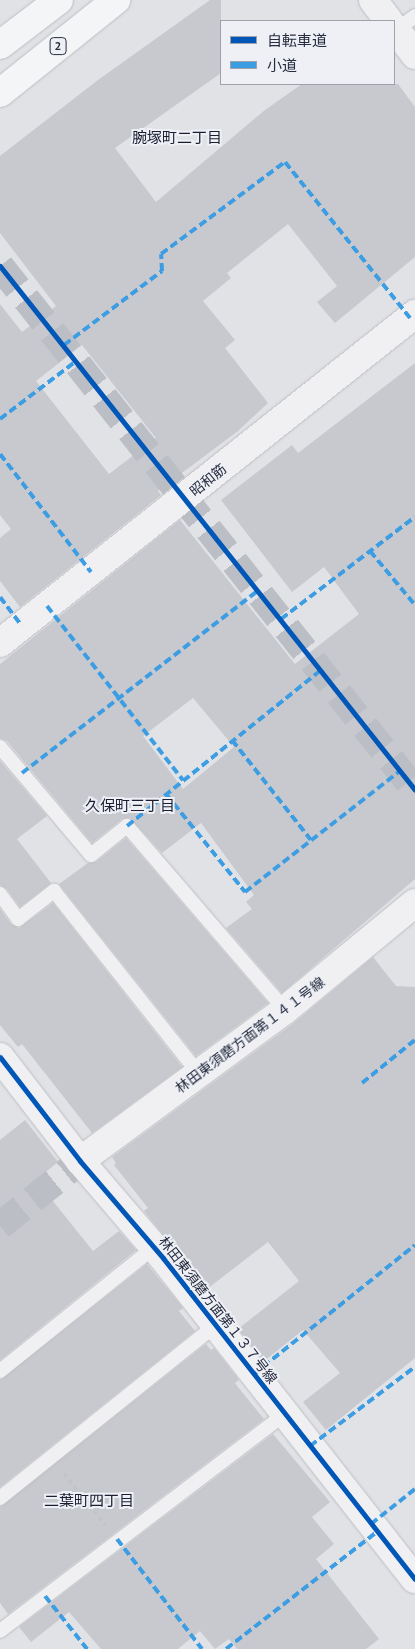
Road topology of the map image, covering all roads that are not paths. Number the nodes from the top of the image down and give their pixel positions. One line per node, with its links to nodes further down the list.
1 (59, 0): 6 (highway)
2 (116, 0): 8 (highway, 2)
3 (373, 0): 4 (street)
4 (395, 20)
5 (399, 24): 7 (street)
6 (0, 44)
7 (415, 55)
8 (0, 93)
9 (415, 314): 10 (street, 昭和筋)
10 (0, 643)
11 (0, 747): 14 (lane)
12 (0, 894): 16 (lane)
13 (415, 903): 14 (street, 林田東須磨方面第１４１号線)
14 (285, 1010): 16 (street, 林田東須磨方面第１４１号線)
15 (0, 1057): 17 (street, 林田東須磨方面第１３７号線)
16 (199, 1074): 17 (street, 林田東須磨方面第１４１号線)
17 (80, 1162): 18 (street, 林田東須磨方面第１３７号線)
18 (154, 1247): 19 (street, 林田東須磨方面第１３７号線); 20 (lane)
19 (216, 1325): 21 (street, 林田東須磨方面第１３７号線); 22 (lane)
20 (0, 1371)
21 (285, 1414): 23 (street, 林田東須磨方面第１３７号線); 24 (lane)
22 (0, 1498)
23 (415, 1579)
24 (0, 1632)

